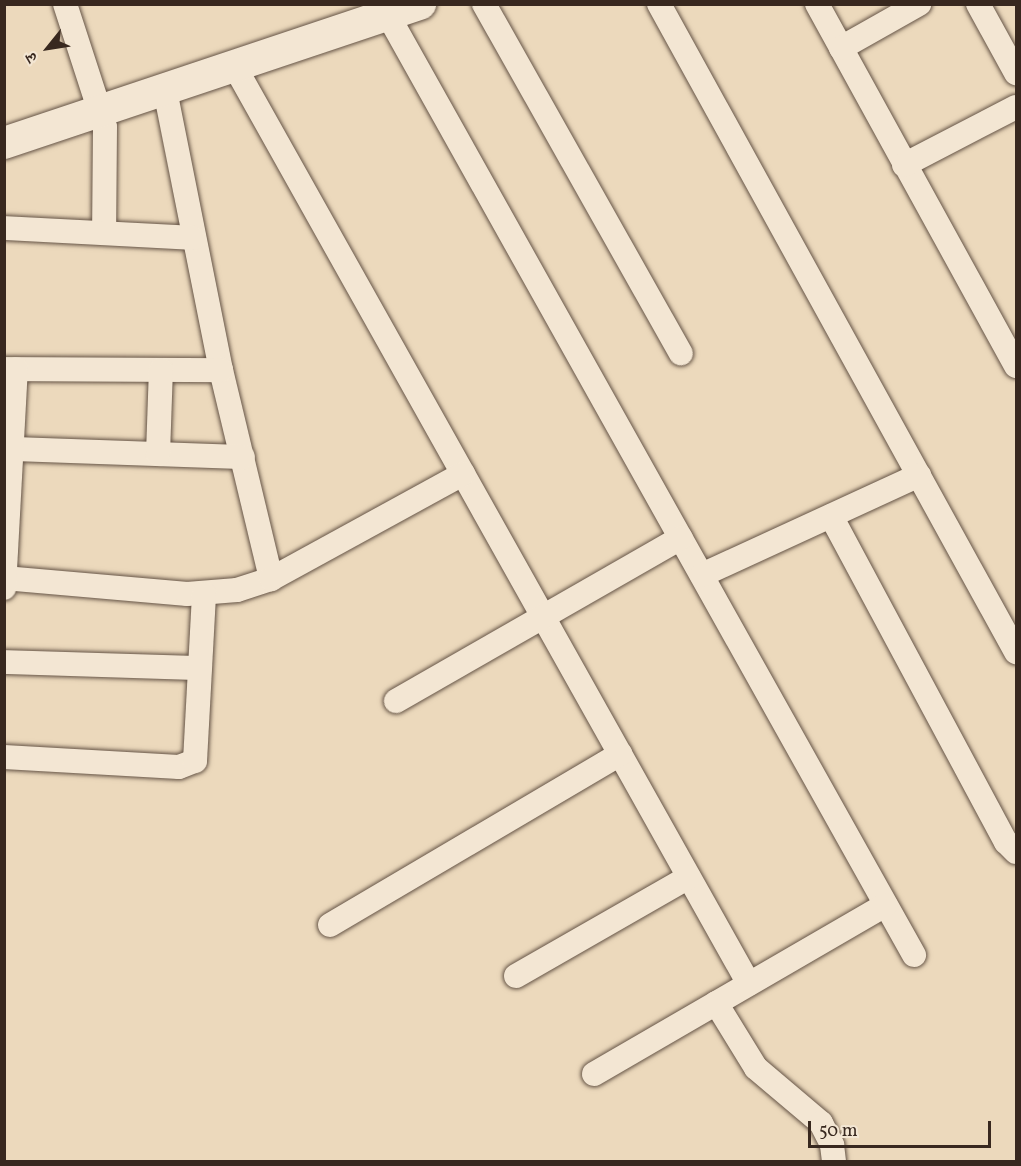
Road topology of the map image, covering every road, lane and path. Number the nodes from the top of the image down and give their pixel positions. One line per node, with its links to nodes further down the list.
1 (65, 4): 14 (street)
2 (420, 4): 8 (street)
3 (484, 4): 20 (street)
4 (659, 4): 29 (street)
5 (817, 4): 9 (street)
6 (919, 4): 9 (street)
7 (978, 4): 11 (street)
8 (388, 17): 10 (street); 31 (street)
9 (841, 48): 16 (street)
10 (235, 67): 12 (street); 28 (street)
11 (1017, 73)
12 (165, 90): 14 (street); 19 (street)
13 (1017, 108): 16 (street)
14 (100, 112): 15 (street); 18 (street)
15 (4, 143)
16 (904, 165): 21 (street)
17 (4, 228): 18 (street)
18 (104, 233): 19 (street)
19 (193, 238): 24 (street)
20 (681, 353)
21 (1015, 361)
22 (10, 369): 23 (street); 25 (street)
23 (161, 370): 24 (street); 26 (street)
24 (221, 370): 27 (street)
25 (12, 449): 26 (street); 33 (street)
26 (158, 454): 27 (street)
27 (243, 457): 34 (street)
28 (463, 474): 34 (street); 37 (street)
29 (919, 475): 30 (street); 38 (street)
30 (831, 516): 32 (street); 44 (street)
31 (681, 538): 32 (street); 37 (street)
32 (702, 575): 46 (street)
33 (5, 578): 35 (street); 36 (street)
34 (271, 579): 36 (street)
35 (4, 588)
36 (204, 594): 40 (street)
37 (543, 616): 41 (street); 42 (street)
38 (1017, 652)
39 (4, 662): 40 (street)
40 (200, 668): 43 (street)
41 (396, 701)
42 (620, 754): 45 (street); 47 (street)
43 (4, 757)
44 (1017, 852)
45 (689, 877): 49 (street); 50 (street)
46 (886, 905): 48 (street); 50 (street)
47 (330, 925)
48 (914, 954)
49 (516, 976)
50 (749, 984): 51 (street)
51 (716, 1003): 52 (street); 53 (street)
52 (594, 1074)
53 (834, 1161)

